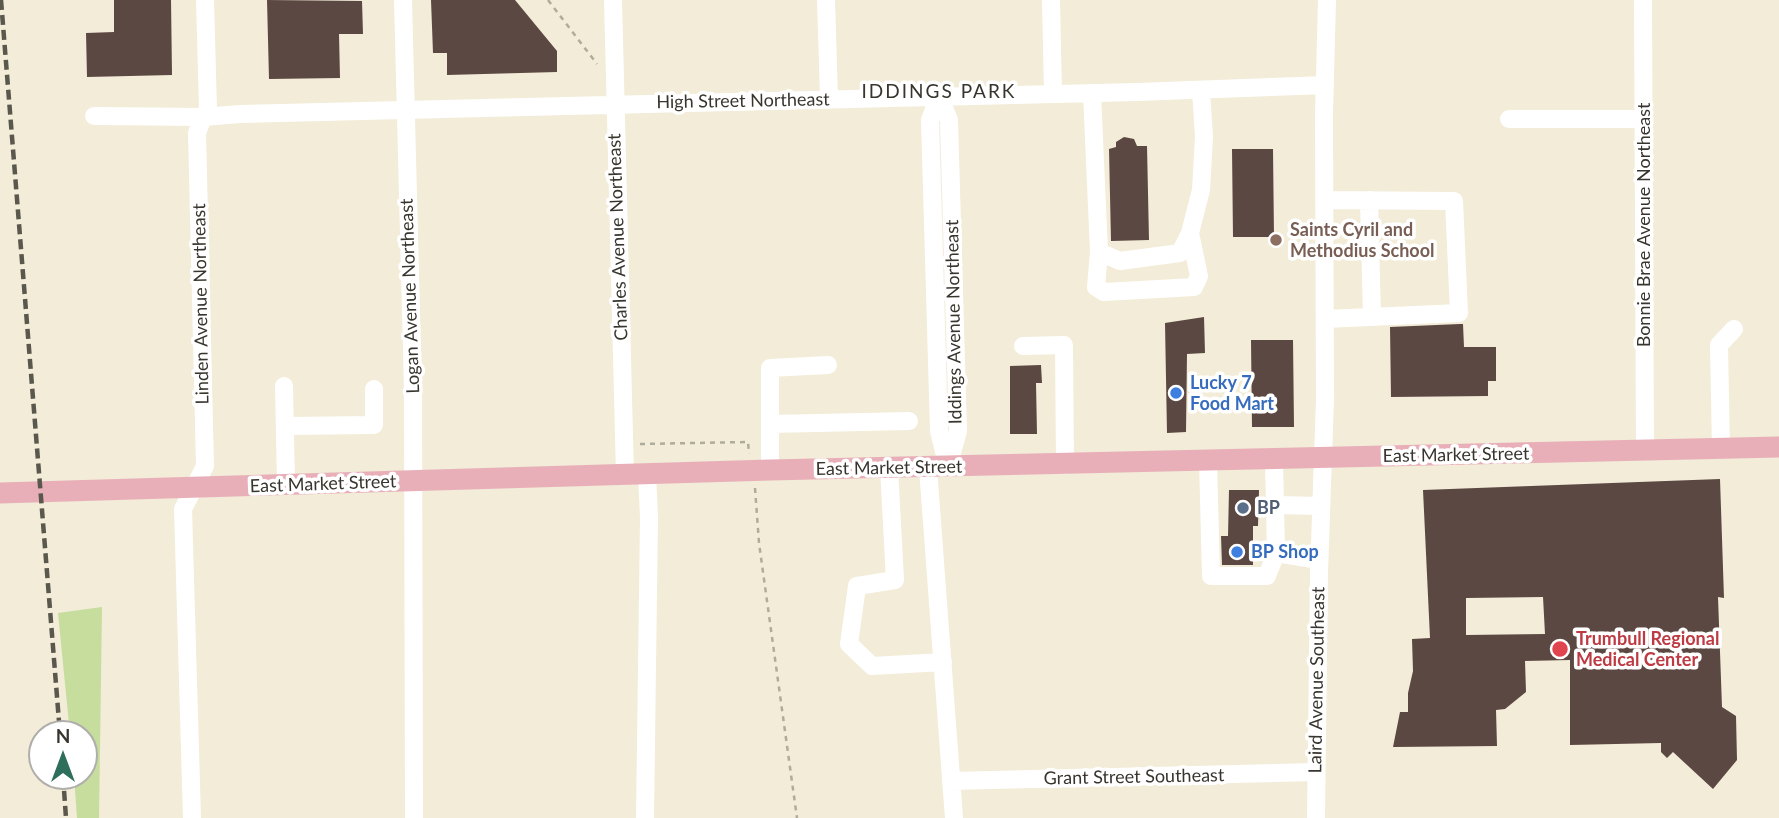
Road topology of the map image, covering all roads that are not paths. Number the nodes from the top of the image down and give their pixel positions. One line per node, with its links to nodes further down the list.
1 (205, 0): 17 (street, Linden Avenue Northeast)
2 (403, 0): 15 (street, Logan Avenue Northeast)
3 (613, 0): 14 (street, Charles Avenue Northeast)
4 (826, 0): 13 (street)
5 (1051, 0): 10 (street)
6 (1326, 0): 8 (street, Laird Avenue Southeast)
7 (1643, 0): 19 (street, Bonnie Brae Avenue Northeast)
8 (1325, 85): 9 (street, High Street Northeast); 20 (street, Laird Avenue Southeast)
9 (1202, 90): 11 (street, High Street Northeast); 22 (street)
10 (1053, 93): 11 (street, High Street Northeast); 12 (street, High Street Northeast)
11 (1092, 93): 23 (street)
12 (939, 95): 13 (street, High Street Northeast); 42 (street, Iddings Avenue Northeast)
13 (829, 99): 14 (street, High Street Northeast)
14 (615, 104): 15 (street, High Street Northeast); 45 (street, Charles Avenue Northeast)
15 (405, 110): 17 (street, High Street Northeast); 46 (street, Logan Avenue Northeast)
16 (94, 116): 17 (street, High Street Northeast)
17 (203, 117): 48 (street, Linden Avenue Northeast)
18 (1509, 119): 19 (street)
19 (1644, 119): 36 (street, Bonnie Brae Avenue Northeast)
20 (1324, 200): 21 (street); 25 (street, Laird Avenue Southeast)
21 (1369, 200): 24 (street); 24 (street)
22 (1190, 233): 23 (street); 23 (street)
23 (1099, 252)
24 (1372, 317): 25 (street)
25 (1325, 319): 37 (street, Laird Avenue Southeast)
26 (1734, 329): 35 (street)
27 (1023, 346): 40 (street)
28 (828, 365): 32 (street)
29 (284, 386): 33 (street)
30 (374, 389): 33 (street)
31 (909, 421): 32 (street)
32 (771, 424): 43 (street)
33 (285, 426): 47 (street)
34 (1779, 447): 35 (main road, East Market Street)
35 (1721, 449): 36 (main road, East Market Street)
36 (1645, 450): 37 (main road, East Market Street)
37 (1322, 458): 38 (main road, East Market Street); 51 (street, Laird Avenue Southeast)
38 (1274, 460): 39 (main road, East Market Street); 50 (street)
39 (1208, 461): 40 (main road, East Market Street); 52 (street)
40 (1065, 465): 42 (main road, East Market Street)
41 (889, 468): 42 (main road, East Market Street); 43 (main road, East Market Street); 54 (street)
42 (938, 468): 54 (street, Iddings Avenue Northeast)
43 (761, 470): 44 (main road, East Market Street)
44 (647, 474): 45 (main road, East Market Street); 59 (street)
45 (625, 475): 46 (main road, East Market Street)
46 (414, 482): 47 (main road, East Market Street); 58 (street, Logan Avenue Northeast)
47 (286, 485): 48 (main road, East Market Street)
48 (192, 488): 49 (main road, East Market Street); 57 (street, Linden Avenue Northeast)
49 (0, 492)
50 (1276, 505): 51 (street); 52 (street)
51 (1321, 506): 53 (street, Laird Avenue Southeast)
52 (1276, 553): 53 (street)
53 (1319, 560): 55 (street, Laird Avenue Southeast)
54 (943, 662): 56 (street, Iddings Avenue Northeast)
55 (1316, 772): 56 (street, Grant Street Southeast); 61 (street, Laird Avenue Southeast)
56 (951, 781): 60 (street, Iddings Avenue Northeast)
57 (192, 818)
58 (414, 818)
59 (645, 818)
60 (954, 818)
61 (1316, 818)

